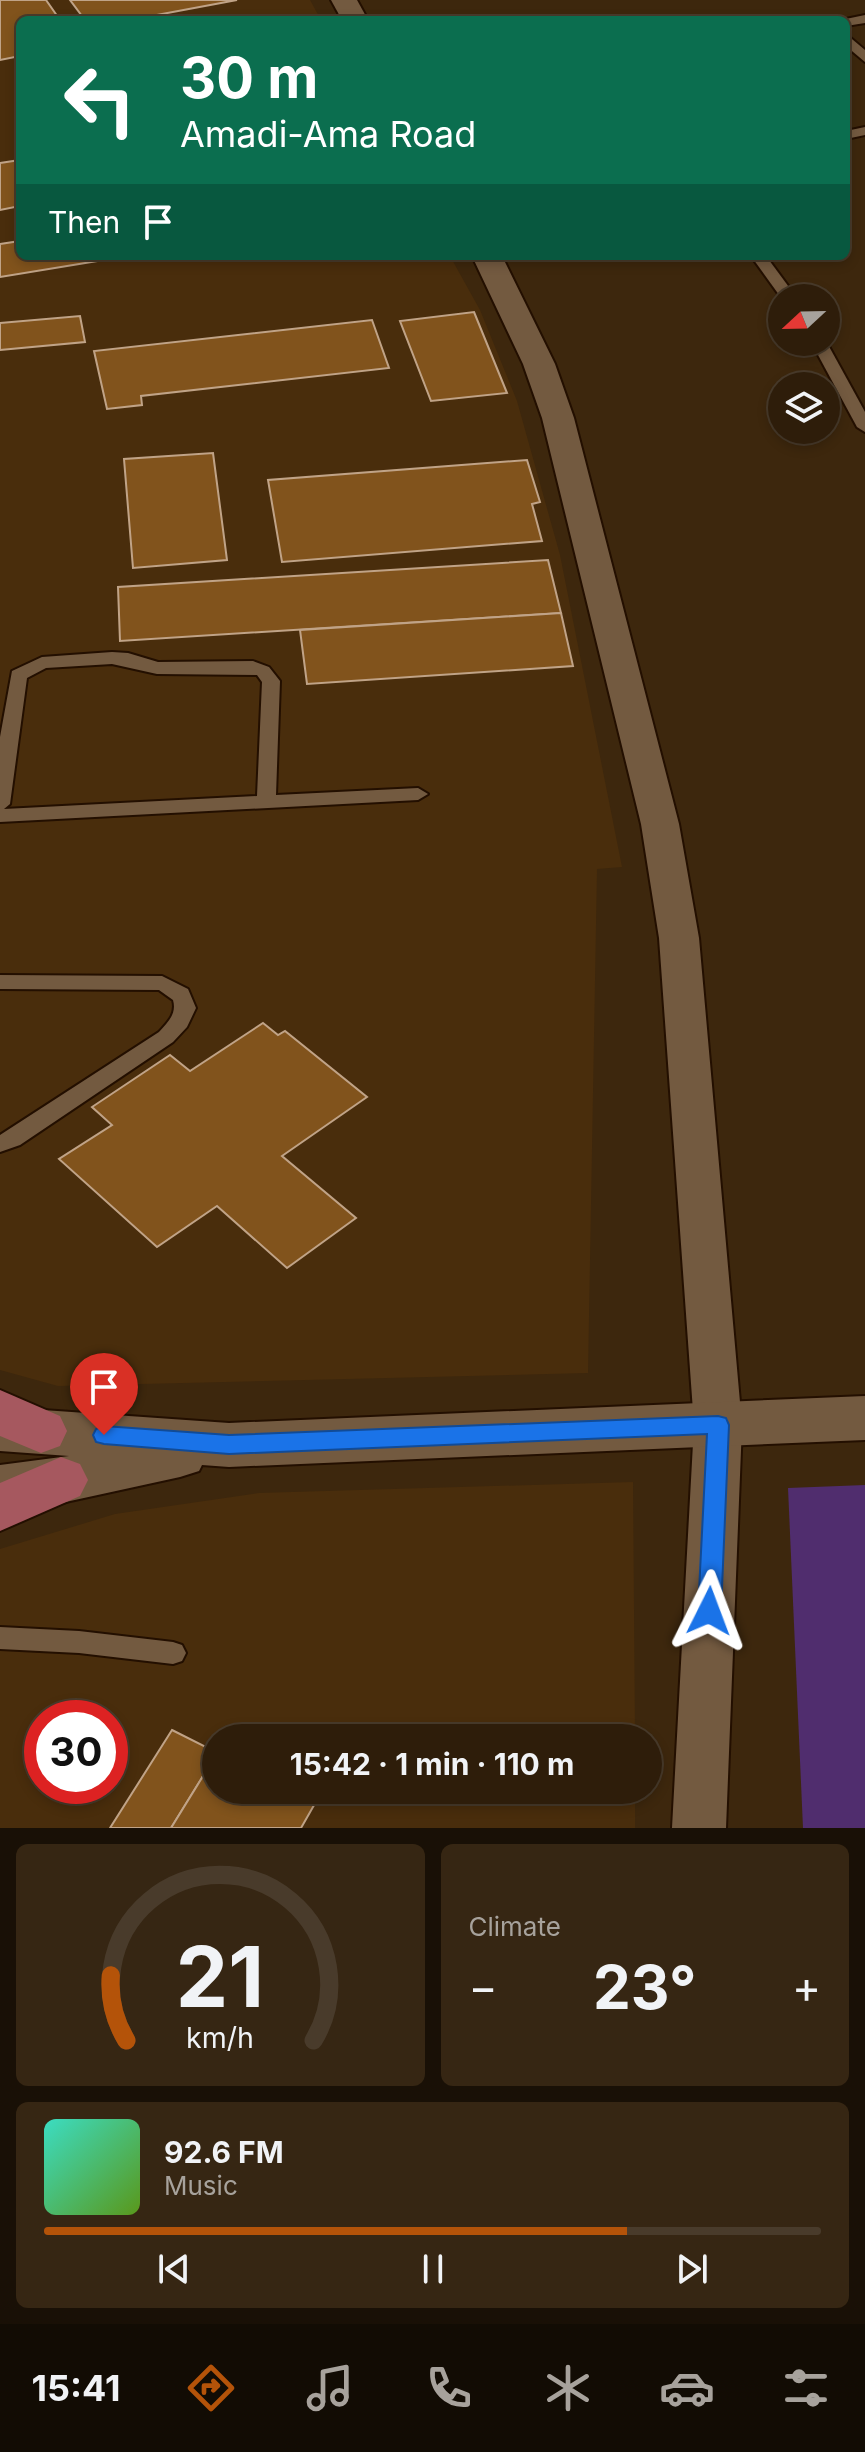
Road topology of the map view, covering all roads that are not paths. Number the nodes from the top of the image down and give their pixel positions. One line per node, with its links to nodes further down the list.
1 (850, 42): 2 (lane)
2 (865, 58)
3 (489, 260): 16 (street)
4 (761, 260): 5 (lane)
5 (779, 284)
6 (827, 356): 7 (lane)
7 (865, 427)
8 (418, 794): 9 (lane)
9 (266, 802): 10 (lane); 11 (lane)
10 (0, 804)
11 (0, 816)
12 (0, 982): 13 (lane)
13 (0, 1144)
14 (865, 1418): 16 (street)
15 (14, 1424): 17 (street)
16 (718, 1425): 17 (street); 23 (street)
17 (229, 1445): 18 (street)
18 (61, 1480): 19 (street); 20 (main road)
19 (0, 1488)
20 (0, 1508)
21 (0, 1638): 22 (lane)
22 (173, 1653)
23 (699, 1828)

